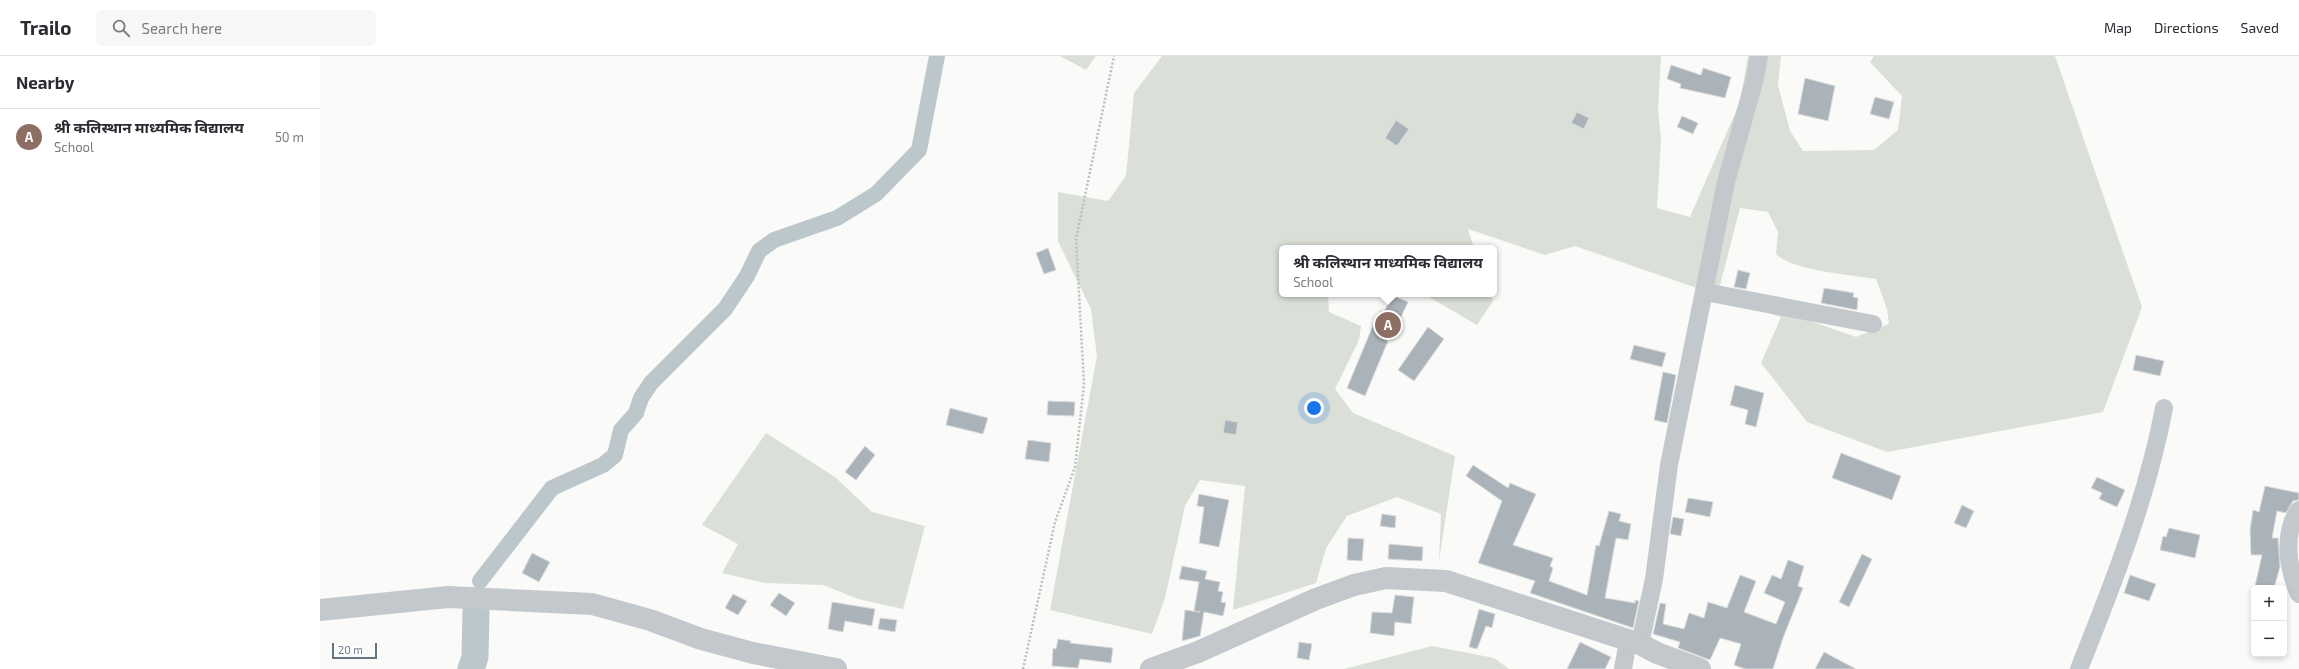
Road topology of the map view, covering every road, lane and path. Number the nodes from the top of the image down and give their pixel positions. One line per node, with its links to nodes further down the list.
1 (1114, 56): 11 (path)
2 (1759, 56): 3 (street)
3 (1705, 292): 4 (street); 9 (street)
4 (1873, 324)
5 (2164, 408): 15 (street)
6 (2299, 510): 7 (street)
7 (2299, 594)
8 (320, 610): 10 (street)
9 (1634, 642): 12 (street); 13 (street); 14 (street)
10 (836, 669)
11 (1023, 669)
12 (1151, 669)
13 (1623, 669)
14 (1700, 669)
15 (2079, 669)

